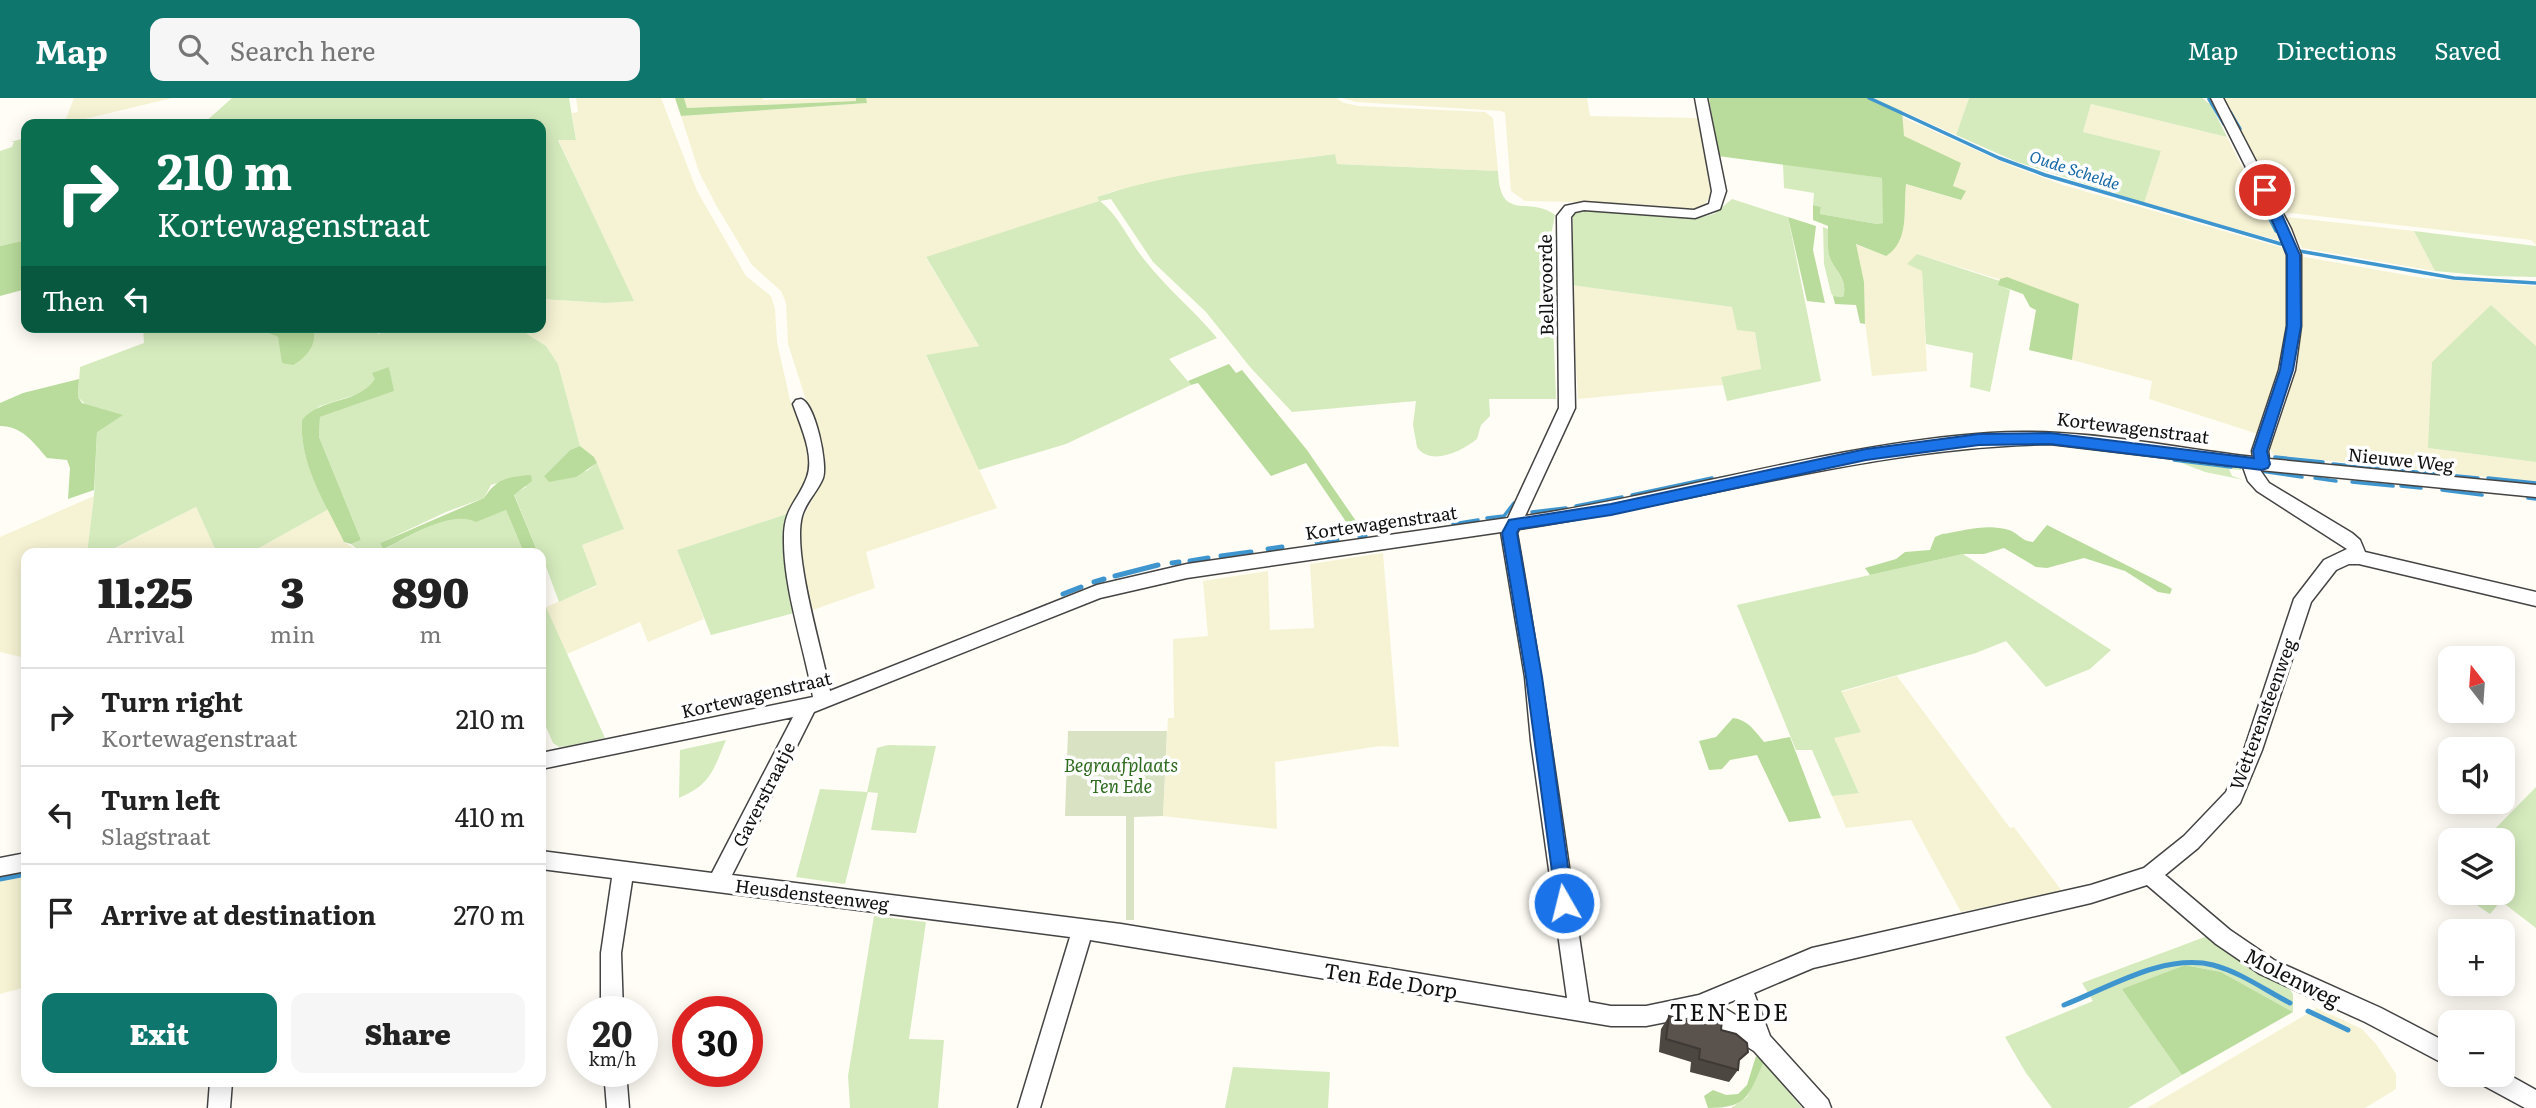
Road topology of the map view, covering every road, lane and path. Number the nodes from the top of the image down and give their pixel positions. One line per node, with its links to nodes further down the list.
1 (1701, 98): 6 (street, Bellevoorde)
2 (2217, 98): 4 (street)
3 (801, 404): 9 (street)
4 (2256, 463): 5 (street, Nieuwe Weg); 6 (street, Kortewagenstraat); 7 (street)
5 (2536, 491)
6 (1514, 524): 9 (street, Kortewagenstraat); 21 (street)
7 (2358, 557): 8 (street); 15 (street, Wetterensteenweg)
8 (2536, 599)
9 (816, 704): 10 (street, Kortewagenstraat); 16 (street, Gaverstraatje)
10 (546, 760)
11 (546, 861): 14 (street, Heusdensteenweg)
12 (21, 863): 13 (street)
13 (0, 867)
14 (623, 870): 16 (street, Heusdensteenweg); 19 (street)
15 (2150, 875): 18 (street, Wetterensteenweg); 23 (street, Molenweg)
16 (718, 882): 17 (street, Heusdensteenweg)
17 (1083, 929): 21 (street, Ten Ede Dorp); 30 (street)
18 (1741, 987): 20 (street, Wetterensteenweg); 22 (street)
19 (612, 996)
20 (1699, 1005): 21 (street, Ten Ede Dorp); 22 (street)
21 (1580, 1010)
22 (1762, 1043): 31 (street)
23 (2438, 1050)
24 (221, 1087): 28 (street)
25 (616, 1087): 29 (street)
26 (2509, 1087): 27 (street)
27 (2536, 1102)
28 (219, 1108)
29 (618, 1108)
30 (1028, 1108)
31 (1820, 1108)

